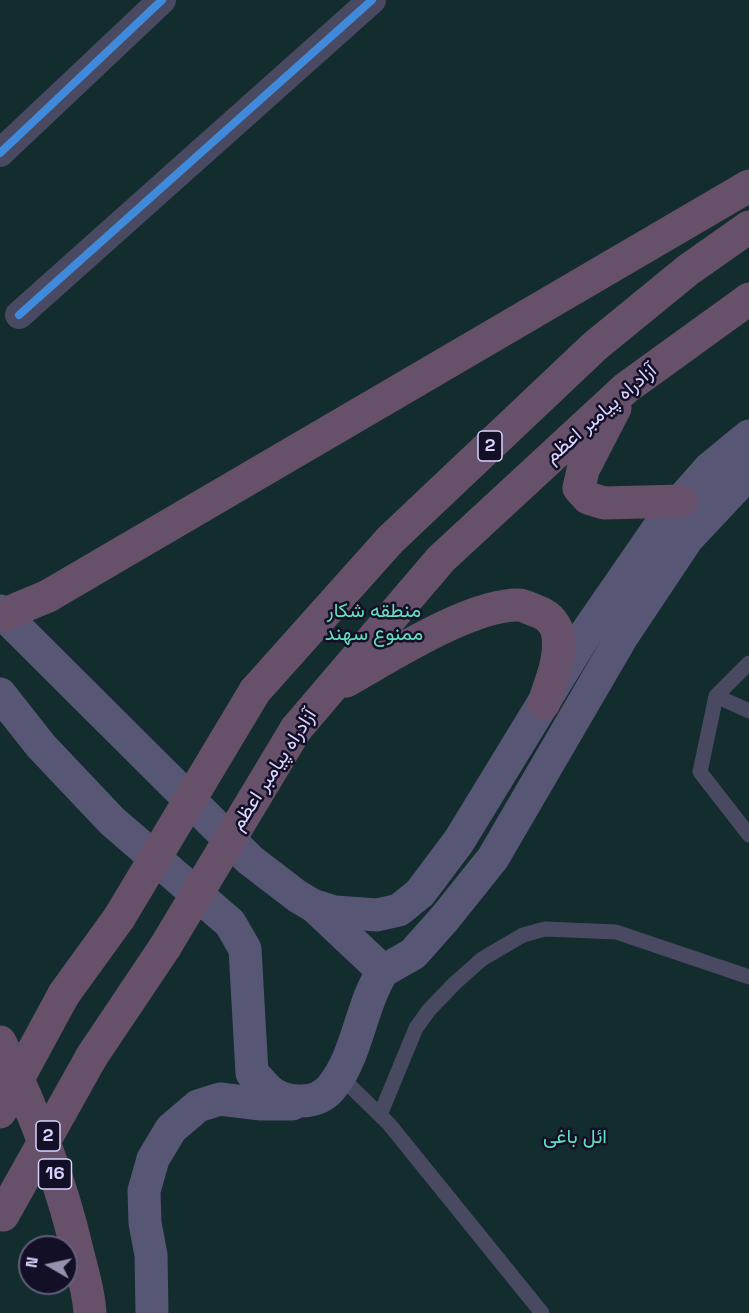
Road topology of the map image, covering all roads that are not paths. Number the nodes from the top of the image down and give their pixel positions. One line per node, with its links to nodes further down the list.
1 (162, 0): 3 (street)
2 (372, 0): 7 (street)
3 (0, 153)
4 (749, 186): 12 (highway, bridge)
5 (749, 227): 26 (highway, 2, bridge)
6 (749, 299): 8 (highway, آزادراه پیامبر اعظم / 2)
7 (19, 315)
8 (626, 388): 11 (highway); 14 (highway, آزادراه پیامبر اعظم / 2)
9 (749, 436): 11 (main road)
10 (749, 473): 21 (main road)
11 (681, 501): 17 (main road)
12 (0, 614): 20 (main road)
13 (749, 663): 16 (lane)
14 (326, 692): 17 (highway); 28 (highway, آزادراه پیامبر اعظم / 2, bridge)
15 (0, 694): 25 (main road)
16 (716, 696): 18 (lane); 19 (lane)
17 (544, 703): 20 (main road)
18 (749, 711)
19 (749, 835)
20 (312, 904): 21 (main road)
21 (383, 971): 24 (main road)
22 (749, 977): 27 (lane)
23 (0, 1042): 29 (highway, 16)
24 (339, 1075): 25 (main road); 27 (lane)
25 (312, 1101): 30 (main road)
26 (0, 1112)
27 (380, 1115): 31 (lane)
28 (2, 1219)
29 (90, 1313)
30 (152, 1313)
31 (542, 1313)

